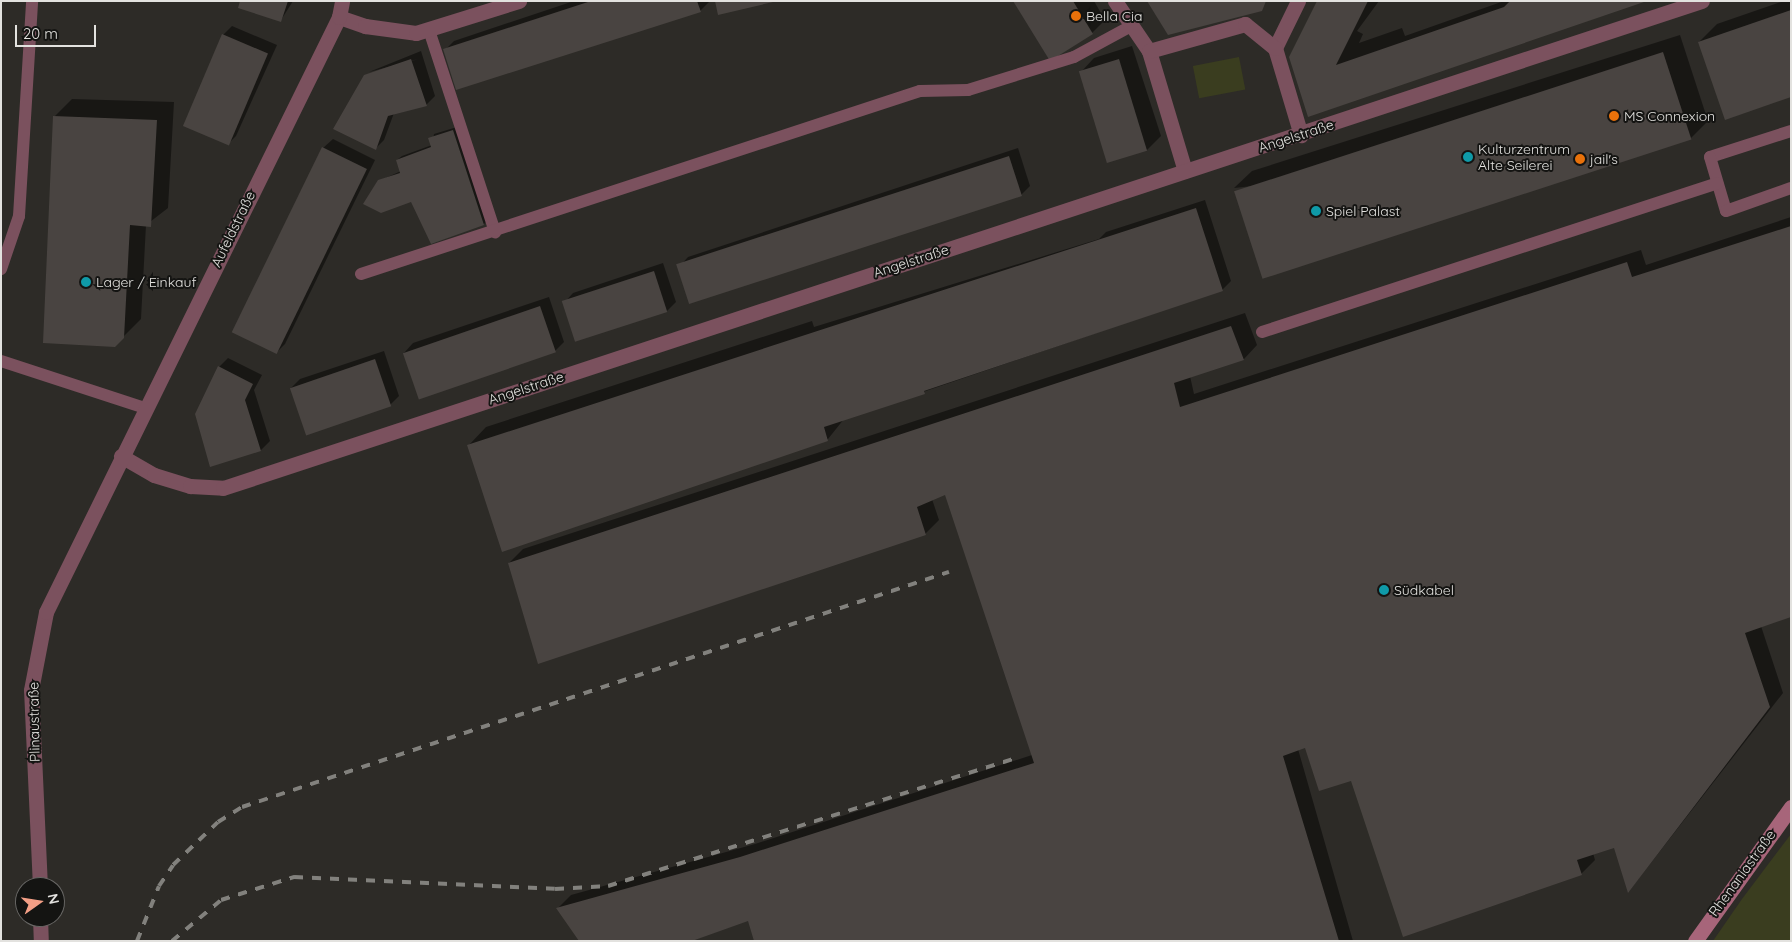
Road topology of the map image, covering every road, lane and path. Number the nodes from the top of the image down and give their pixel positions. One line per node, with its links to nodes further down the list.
1 (32, 1): 18 (lane)
2 (342, 1): 7 (street, Aufeldstraße)
3 (519, 1): 9 (street)
4 (1114, 1): 8 (street)
5 (1298, 1): 10 (street)
6 (1702, 1): 13 (street, Angelstraße)
7 (338, 16): 9 (street); 22 (street, Aufeldstraße)
8 (1131, 26): 11 (street); 17 (lane)
9 (429, 30): 17 (lane)
10 (1275, 48): 11 (street); 13 (street)
11 (1149, 51): 14 (street)
12 (1791, 131): 15 (lane)
13 (1301, 134): 14 (street, Angelstraße)
14 (1185, 171): 23 (street, Angelstraße)
15 (1718, 183): 16 (lane); 20 (lane)
16 (1791, 188)
17 (495, 232): 19 (lane)
18 (1, 269)
19 (361, 274)
20 (1262, 332)
21 (1, 361): 22 (lane)
22 (145, 408): 23 (street, Aufeldstraße)
23 (121, 456): 25 (street, Plinaustraße)
24 (1791, 807): 28 (street, Rhenaniastraße)
25 (39, 877)
26 (40, 927): 27 (street)
27 (41, 941)
28 (1695, 941)

